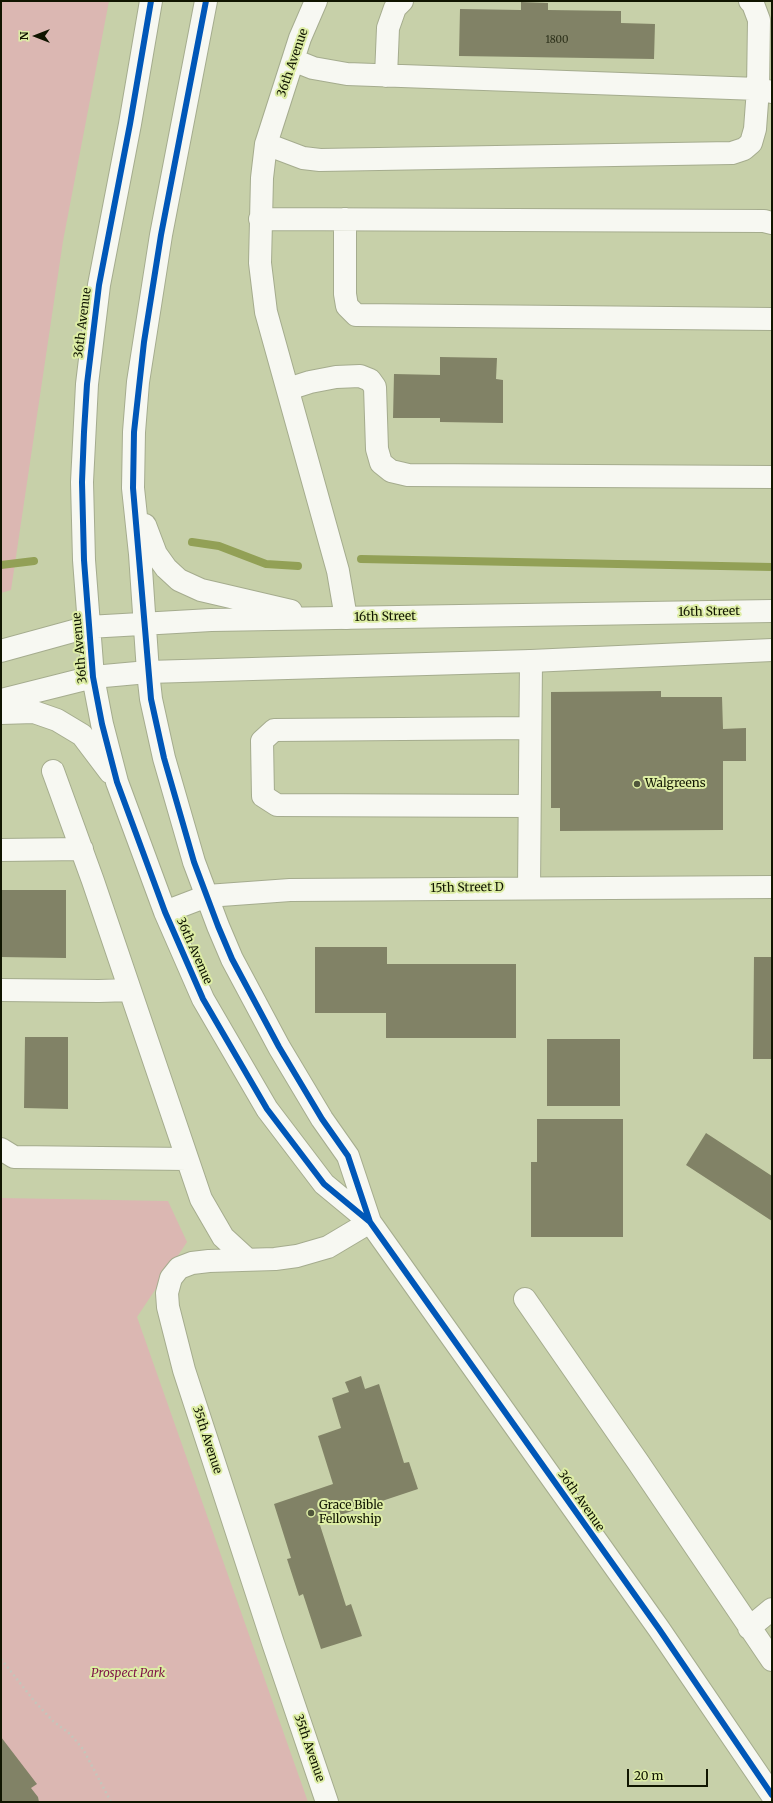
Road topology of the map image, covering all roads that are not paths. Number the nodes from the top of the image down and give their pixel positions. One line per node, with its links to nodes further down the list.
1 (151, 1): 21 (street, 36th Avenue)
2 (206, 1): 16 (street, 36th Avenue)
3 (316, 1): 6 (street, 36th Avenue)
4 (402, 1): 7 (street)
5 (750, 1): 8 (street)
6 (292, 60): 7 (street); 9 (street, 36th Avenue)
7 (386, 76): 8 (street)
8 (765, 90): 9 (street)
9 (266, 144): 10 (street, 36th Avenue)
10 (260, 219): 11 (street); 14 (street, 36th Avenue)
11 (346, 219): 12 (street); 13 (street)
12 (772, 223)
13 (772, 318)
14 (288, 389): 15 (street); 19 (street, 36th Avenue)
15 (772, 478)
16 (133, 488): 18 (street); 20 (street, 36th Avenue)
17 (772, 610): 19 (street, 16th Street)
18 (325, 618): 19 (street, 16th Street); 20 (street, 16th Street)
19 (346, 618)
20 (144, 624): 21 (street, 16th Street); 25 (street, 36th Avenue)
21 (88, 627): 23 (street, 16th Street); 26 (street, 36th Avenue)
22 (772, 650): 24 (street)
23 (1, 651)
24 (531, 660): 25 (street); 29 (street)
25 (148, 672): 26 (street); 37 (street, 36th Avenue)
26 (93, 677): 27 (street); 31 (street, 36th Avenue)
27 (1, 700)
28 (1, 713): 31 (street)
29 (530, 728): 32 (street); 32 (street)
30 (53, 771): 33 (street)
31 (117, 782): 38 (street, 36th Avenue)
32 (530, 806): 36 (street)
33 (82, 849): 34 (street); 40 (street)
34 (1, 850)
35 (772, 887): 36 (street, 15th Street D)
36 (529, 888): 37 (street, 15th Street D)
37 (207, 896): 38 (street, 15th Street D); 43 (street, 36th Avenue)
38 (165, 912): 43 (street, 36th Avenue)
39 (1, 990): 40 (street)
40 (130, 990): 42 (street)
41 (1, 1149): 42 (street)
42 (187, 1159): 44 (street)
43 (370, 1222): 44 (street, 35th Avenue); 49 (street, 36th Avenue)
44 (247, 1259): 50 (street, 35th Avenue)
45 (525, 1299): 47 (street)
46 (772, 1610): 47 (street)
47 (749, 1628): 48 (street)
48 (772, 1660)
49 (772, 1795)
50 (327, 1802)

